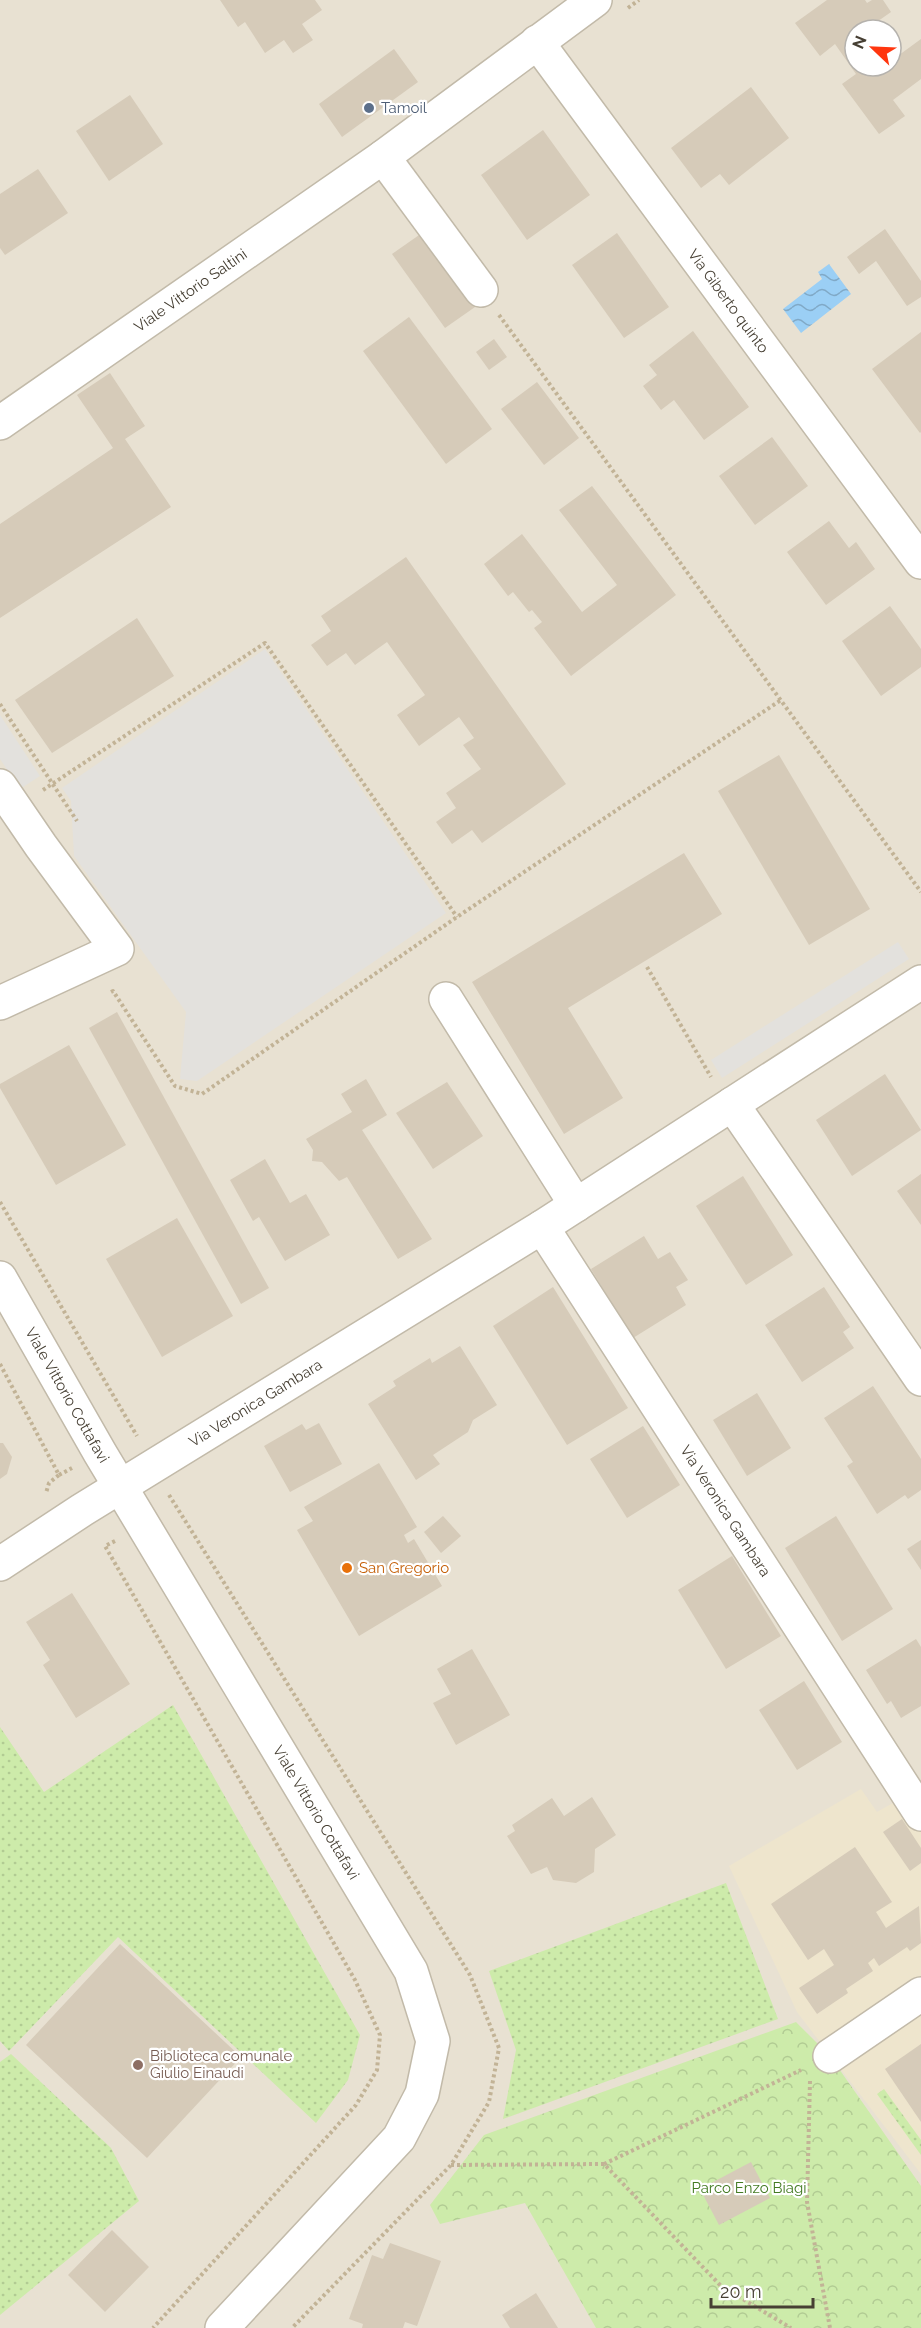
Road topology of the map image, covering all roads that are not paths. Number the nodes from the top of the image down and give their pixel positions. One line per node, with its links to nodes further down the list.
1 (595, 0): 2 (street, Viale Vittorio Saltini)
2 (537, 42): 3 (street, Viale Vittorio Saltini); 6 (street, Via Giberto quinto)
3 (383, 157): 4 (street); 5 (street, Viale Vittorio Saltini)
4 (481, 290)
5 (0, 423)
6 (921, 562)
7 (7, 797): 10 (street)
8 (921, 982): 11 (street, Via Veronica Gambara)
9 (446, 999): 12 (street)
10 (0, 1003)
11 (732, 1104): 12 (street, Via Veronica Gambara); 16 (street)
12 (576, 1205): 13 (street, Via Veronica Gambara)
13 (542, 1227): 17 (street, Via Veronica Gambara); 19 (street, Via Veronica Gambara)
14 (0, 1278): 15 (street, Viale Vittorio Cottafavi)
15 (11, 1325): 17 (street, Viale Vittorio Cottafavi)
16 (921, 1379)
17 (122, 1487): 18 (street, Via Veronica Gambara); 22 (street, Viale Vittorio Cottafavi)
18 (0, 1564)
19 (915, 1804)
20 (921, 1994): 21 (street)
21 (820, 2061)
22 (222, 2328)

